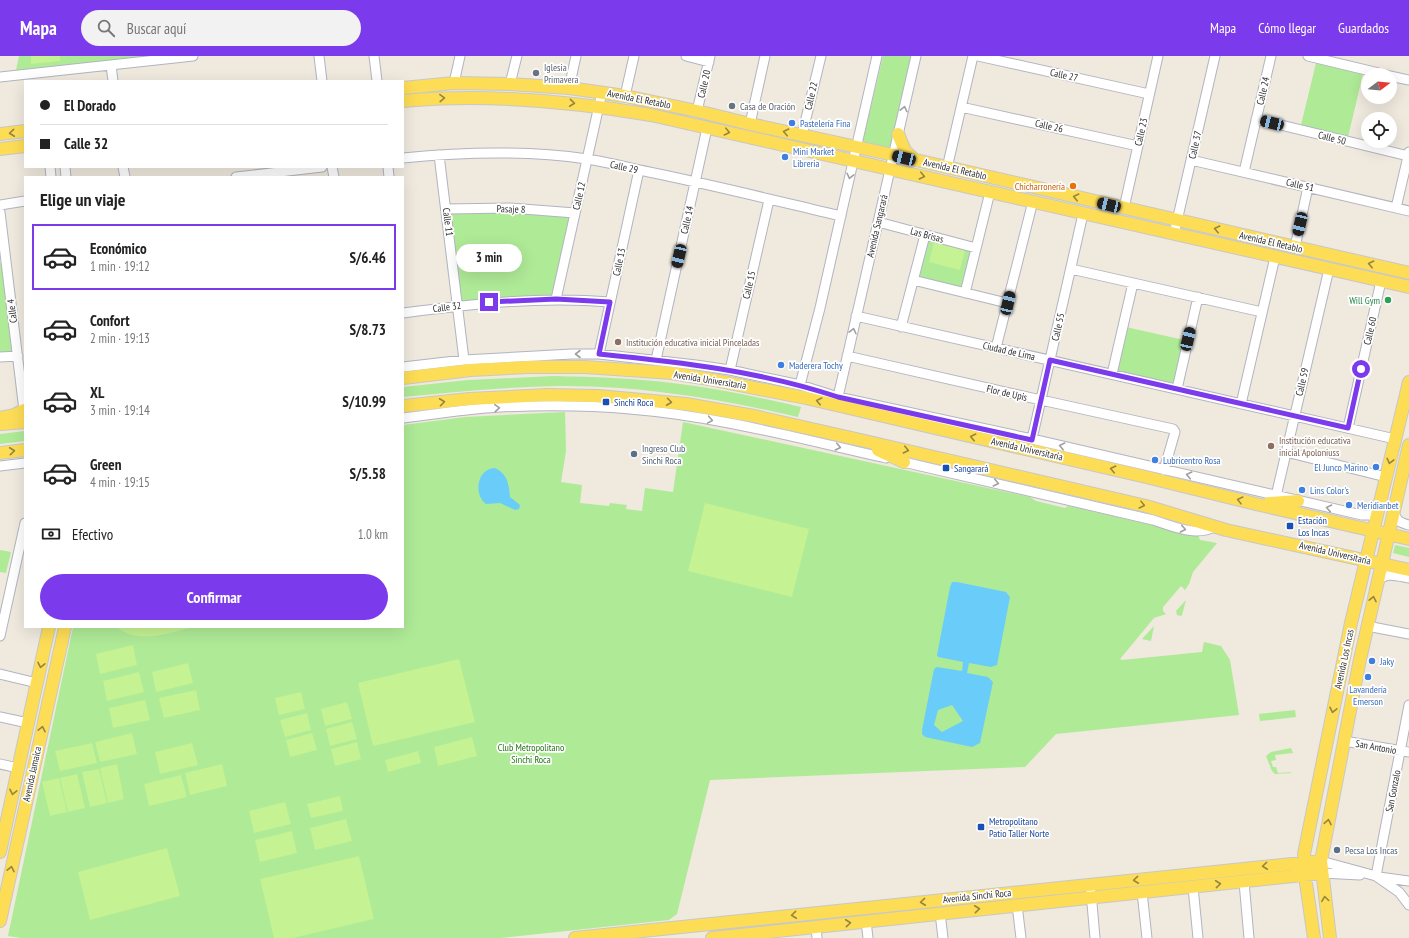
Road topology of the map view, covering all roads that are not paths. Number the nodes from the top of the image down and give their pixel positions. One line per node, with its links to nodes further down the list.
1 (193, 56): 20 (street)
2 (319, 56): 25 (street)
3 (374, 56): 26 (street)
4 (460, 56): 28 (street)
5 (517, 56): 29 (street)
6 (576, 56): 31 (street)
7 (634, 56): 34 (street)
8 (686, 56): 19 (street)
9 (765, 56): 40 (street)
10 (821, 56): 45 (street, Calle 22)
11 (877, 56): 48 (street)
12 (916, 56): 44 (street, Avenida Sangarará, one-way to 12)
13 (973, 56): 37 (street)
14 (978, 56): 33 (street, Calle 27)
15 (1158, 56): 33 (street, Calle 23)
16 (1215, 56): 56 (street, Calle 37)
17 (1271, 56): 39 (street, Calle 24)
18 (1308, 56): 21 (street)
19 (709, 59): 38 (street, Calle 20)
20 (111, 65): 22 (street); 24 (street)
21 (1361, 69)
22 (0, 77)
23 (1397, 77): 27 (street)
24 (113, 80)
25 (322, 80)
26 (377, 80)
27 (1409, 80)
28 (454, 83): 29 (main road, Avenida El Retablo); 30 (main road, Avenida El Retablo)
29 (510, 84): 31 (main road, Avenida El Retablo)
30 (404, 88)
31 (569, 88): 32 (main road, Avenida El Retablo)
32 (602, 92): 34 (main road, Avenida El Retablo); 36 (street, Calle 12)
33 (1149, 94): 47 (street, Calle 23)
34 (625, 96): 38 (main road, Avenida El Retablo)
35 (404, 101): 36 (main road, Avenida El Retablo, one-way to 36)
36 (599, 106): 41 (main road, Avenida El Retablo); 54 (street, Calle 12)
37 (961, 106): 47 (street, Calle 26); 59 (street)
38 (697, 111): 40 (main road, Avenida El Retablo)
39 (1256, 119): 50 (street, Calle 50); 62 (street, Calle 24)
40 (750, 124): 45 (main road, Avenida El Retablo, one-way to 40)
41 (707, 128): 57 (main road, Avenida El Retablo, one-way to 57); 65 (street, Calle 14)
42 (24, 131): 43 (main road, one-way to 43)
43 (0, 134)
44 (898, 134): 52 (street, Avenida Sangarará); 55 (main road)
45 (802, 135): 48 (main road, Avenida El Retablo)
46 (24, 146): 49 (main road)
47 (1138, 146): 72 (street, Calle 23)
48 (856, 147): 52 (main road, Avenida El Retablo); 57 (street)
49 (0, 148)
50 (1409, 154): 73 (street)
51 (439, 155): 53 (street, Calle 29); 54 (street, Calle 29); 74 (street, Calle 11)
52 (894, 155): 55 (main road, Avenida El Retablo); 60 (street, Avenida Sangarará)
53 (404, 158)
54 (587, 159): 61 (street, Calle 29); 77 (street, Calle 12)
55 (915, 160): 59 (main road, Avenida El Retablo)
56 (1191, 160): 62 (street, Calle 51); 80 (street, Calle 37)
57 (853, 161): 60 (main road, Avenida El Retablo); 79 (street, one-way to 79)
58 (316, 168): 63 (street)
59 (947, 168): 72 (main road, Avenida El Retablo, one-way to 59)
60 (890, 169): 67 (main road, Avenida El Retablo, one-way to 67); 81 (street, Avenida Sangarará)
61 (640, 170): 65 (street, Calle 29); 98 (street, Calle 13)
62 (1244, 172): 66 (street, Calle 51)
63 (280, 174): 64 (street)
64 (251, 176)
65 (695, 182): 68 (street, Calle 29); 111 (street, Calle 14)
66 (1308, 187): 73 (street, Calle 51); 84 (street)
67 (990, 192): 70 (main road, Avenida El Retablo); 85 (street)
68 (769, 200): 79 (street, Calle 29); 114 (street, Calle 15)
69 (24, 201): 71 (street)
70 (1033, 201): 78 (main road, Avenida El Retablo); 99 (street)
71 (0, 205)
72 (1124, 208): 80 (main road, Avenida El Retablo)
73 (1396, 208): 75 (street, Calle 51)
74 (446, 209): 77 (street, Pasaje 8); 100 (street, Calle 11)
75 (1409, 211)
76 (0, 212): 86 (street, Calle 4)
77 (575, 213): 97 (street, Calle 12)
78 (1083, 214): 82 (main road, Avenida El Retablo); 88 (street, Calle 55)
79 (841, 216): 118 (street)
80 (1178, 220): 82 (street, Calle 37); 84 (main road, Avenida El Retablo, one-way to 80)
81 (878, 222): 83 (street, Las Brisas); 103 (street, Avenida Sangarará)
82 (1174, 234): 87 (main road, Avenida El Retablo)
83 (925, 235): 85 (street, Las Brisas); 91 (street)
84 (1295, 247): 90 (main road, Avenida El Retablo, one-way to 84)
85 (976, 248): 95 (street)
86 (3, 257): 107 (street, Calle 4)
87 (1275, 257): 89 (main road, Avenida El Retablo); 102 (street)
88 (1071, 269): 93 (street); 112 (street, Calle 55)
89 (1329, 269): 92 (main road, Avenida El Retablo); 129 (street, Calle 59)
90 (1409, 273)
91 (913, 280): 95 (street); 104 (street)
92 (1381, 281): 94 (main road, Avenida El Retablo); 133 (street, Calle 60)
93 (1133, 283): 96 (street); 115 (street)
94 (1409, 287)
95 (965, 293): 99 (street)
96 (1198, 297): 102 (street); 119 (street)
97 (556, 299): 98 (street, Calle 32); 100 (street, Calle 32)
98 (610, 302): 106 (street, Calle 13)
99 (1008, 303): 105 (street)
100 (458, 306): 101 (street, Calle 32); 110 (street, Calle 11)
101 (404, 310)
102 (1262, 312): 122 (street)
103 (856, 316): 104 (street, Ciudad de Lima); 108 (street, Avenida Sangarará, one-way to 103)
104 (901, 327): 105 (street, Ciudad de Lima)
105 (996, 348): 112 (street, Ciudad de Lima)
106 (599, 354): 110 (street, Avenida Universitaria, one-way to 110); 111 (street, Avenida Universitaria)
107 (18, 356): 109 (street); 123 (street, Calle 4)
108 (847, 356): 120 (street, Avenida Sangarará); 121 (street, Flor de Upis)
109 (0, 357)
110 (464, 360): 113 (street, Avenida Universitaria)
111 (656, 360): 114 (street, Avenida Universitaria)
112 (1050, 360): 115 (street, Ciudad de Lima); 121 (street, Calle 55)
113 (404, 367)
114 (730, 370): 118 (street, Avenida Universitaria)
115 (1112, 374): 119 (street, Ciudad de Lima)
116 (404, 378): 150 (main road, Avenida Universitaria, one-way to 116)
117 (1409, 382): 134 (main road, Avenida Los Incas)
118 (800, 385): 120 (street, Avenida Universitaria)
119 (1177, 389): 122 (street, Ciudad de Lima)
120 (838, 397): 137 (street, Avenida Universitaria)
121 (1041, 400): 137 (street, Calle 55); 145 (street, Flor de Upis)
122 (1241, 404): 129 (street, Ciudad de Lima)
123 (24, 406)
124 (404, 406): 135 (main road, Avenida Universitaria, one-way to 135)
125 (0, 412): 126 (street)
126 (24, 414)
127 (24, 414): 130 (main road)
128 (24, 414): 132 (main road)
129 (1294, 416): 133 (street, Ciudad de Lima); 140 (street, Calle 59)
130 (0, 418)
131 (404, 418): 142 (street, Avenida Universitaria, one-way to 142)
132 (0, 425)
133 (1348, 428): 136 (street, Ciudad de Lima)
134 (1404, 428): 136 (main road, Avenida Los Incas)
135 (856, 439): 142 (main road); 154 (main road, Avenida Universitaria, one-way to 154)
136 (1395, 439): 146 (main road, Avenida Los Incas, one-way to 146)
137 (1032, 440): 145 (street, Avenida Universitaria, one-way to 137)
138 (1409, 445): 147 (main road, Avenida Los Incas)
139 (24, 450): 141 (main road, one-way to 139)
140 (1286, 452): 146 (street); 148 (street, Calle 59)
141 (0, 453)
142 (904, 462): 154 (street, Avenida Universitaria, one-way to 154)
143 (24, 463): 144 (street)
144 (0, 466)
145 (1164, 470): 148 (street, Avenida Universitaria, one-way to 145)
146 (1386, 477): 151 (main road, Avenida Los Incas)
147 (1405, 477): 152 (main road, Avenida Los Incas)
148 (1276, 496): 149 (street, Avenida Universitaria)
149 (1298, 501): 150 (main road); 151 (street, Avenida Universitaria, one-way to 149)
150 (1256, 504): 156 (main road, Avenida Universitaria)
151 (1379, 508): 156 (main road, Avenida Los Incas)
152 (1394, 510): 153 (street); 157 (main road, Avenida Los Incas)
153 (1409, 525)
154 (1214, 527): 159 (main road, Avenida Universitaria)
155 (24, 528): 168 (street)
156 (1373, 530): 157 (main road, Avenida Universitaria); 159 (main road, Avenida Los Incas)
157 (1388, 534): 158 (main road, Avenida Universitaria); 160 (main road, Avenida Los Incas)
158 (1409, 538)
159 (1366, 561): 160 (main road, Avenida Universitaria); 169 (main road, Avenida Los Incas)
160 (1381, 563): 161 (main road, Avenida Universitaria); 163 (main road, Avenida Los Incas)
161 (1409, 570)
162 (1409, 578): 163 (street)
163 (1377, 582): 164 (main road, Avenida Los Incas, one-way to 163)
164 (1367, 626): 167 (street); 170 (main road, Avenida Los Incas)
165 (49, 628): 172 (main road, Avenida Jamaica, one-way to 172)
166 (64, 628): 196 (main road, Avenida Jamaica, one-way to 166)
167 (1409, 634)
168 (0, 636)
169 (1343, 661): 170 (main road); 183 (main road, Avenida Los Incas, one-way to 183)
170 (1358, 664): 176 (main road, Avenida Los Incas)
171 (0, 674): 172 (street)
172 (37, 683): 175 (main road, Avenida Jamaica)
173 (1409, 705): 177 (street, San Gonzalo)
174 (0, 717): 175 (street)
175 (28, 723): 179 (main road, Avenida Jamaica)
176 (1344, 741): 177 (street, San Antonio); 182 (main road, Avenida Los Incas, one-way to 176)
177 (1405, 752): 186 (street, San Gonzalo)
178 (0, 764): 179 (street)
179 (18, 768): 180 (main road, Avenida Jamaica, one-way to 180)
180 (5, 808): 181 (main road, Avenida Jamaica)
181 (0, 851)
182 (1320, 861): 183 (main road, Avenida Sinchi Roca); 184 (main road, Avenida Los Incas); 186 (street, Avenida Sinchi Roca)
183 (1304, 862): 185 (main road, Avenida Los Incas); 189 (main road, Avenida Sinchi Roca, one-way to 189)
184 (1322, 874): 185 (main road, Avenida Sinchi Roca); 186 (street, Avenida Sinchi Roca); 212 (main road, Avenida Los Incas, one-way to 184)
185 (1306, 875): 188 (main road, Avenida Sinchi Roca); 211 (main road, Avenida Los Incas)
186 (1376, 876): 187 (street, Avenida Sinchi Roca); 194 (street)
187 (1409, 881)
188 (1244, 882): 190 (main road, Avenida Sinchi Roca, one-way to 188); 210 (street)
189 (1091, 884): 192 (street); 198 (main road, Avenida Sinchi Roca, one-way to 198)
190 (1193, 887): 191 (main road, Avenida Sinchi Roca); 209 (street)
191 (1142, 892): 192 (main road, Avenida Sinchi Roca); 208 (street)
192 (1092, 898): 193 (main road, Avenida Sinchi Roca); 207 (street)
193 (1017, 905): 195 (main road, Avenida Sinchi Roca, one-way to 193); 206 (street)
194 (1409, 905)
195 (940, 913): 197 (main road, Avenida Sinchi Roca); 205 (street)
196 (0, 921)
197 (866, 922): 199 (main road, Avenida Sinchi Roca, one-way to 197); 204 (street)
198 (685, 932): 200 (main road, Avenida Sinchi Roca)
199 (816, 932): 201 (main road, Avenida Sinchi Roca)
200 (628, 935): 202 (main road, Avenida Sinchi Roca)
201 (765, 935): 203 (main road, Avenida Sinchi Roca)
202 (575, 938)
203 (713, 938)
204 (868, 938)
205 (943, 938)
206 (1021, 938)
207 (1096, 938)
208 (1147, 938)
209 (1198, 938)
210 (1249, 938)
211 (1314, 938)
212 (1330, 938)

